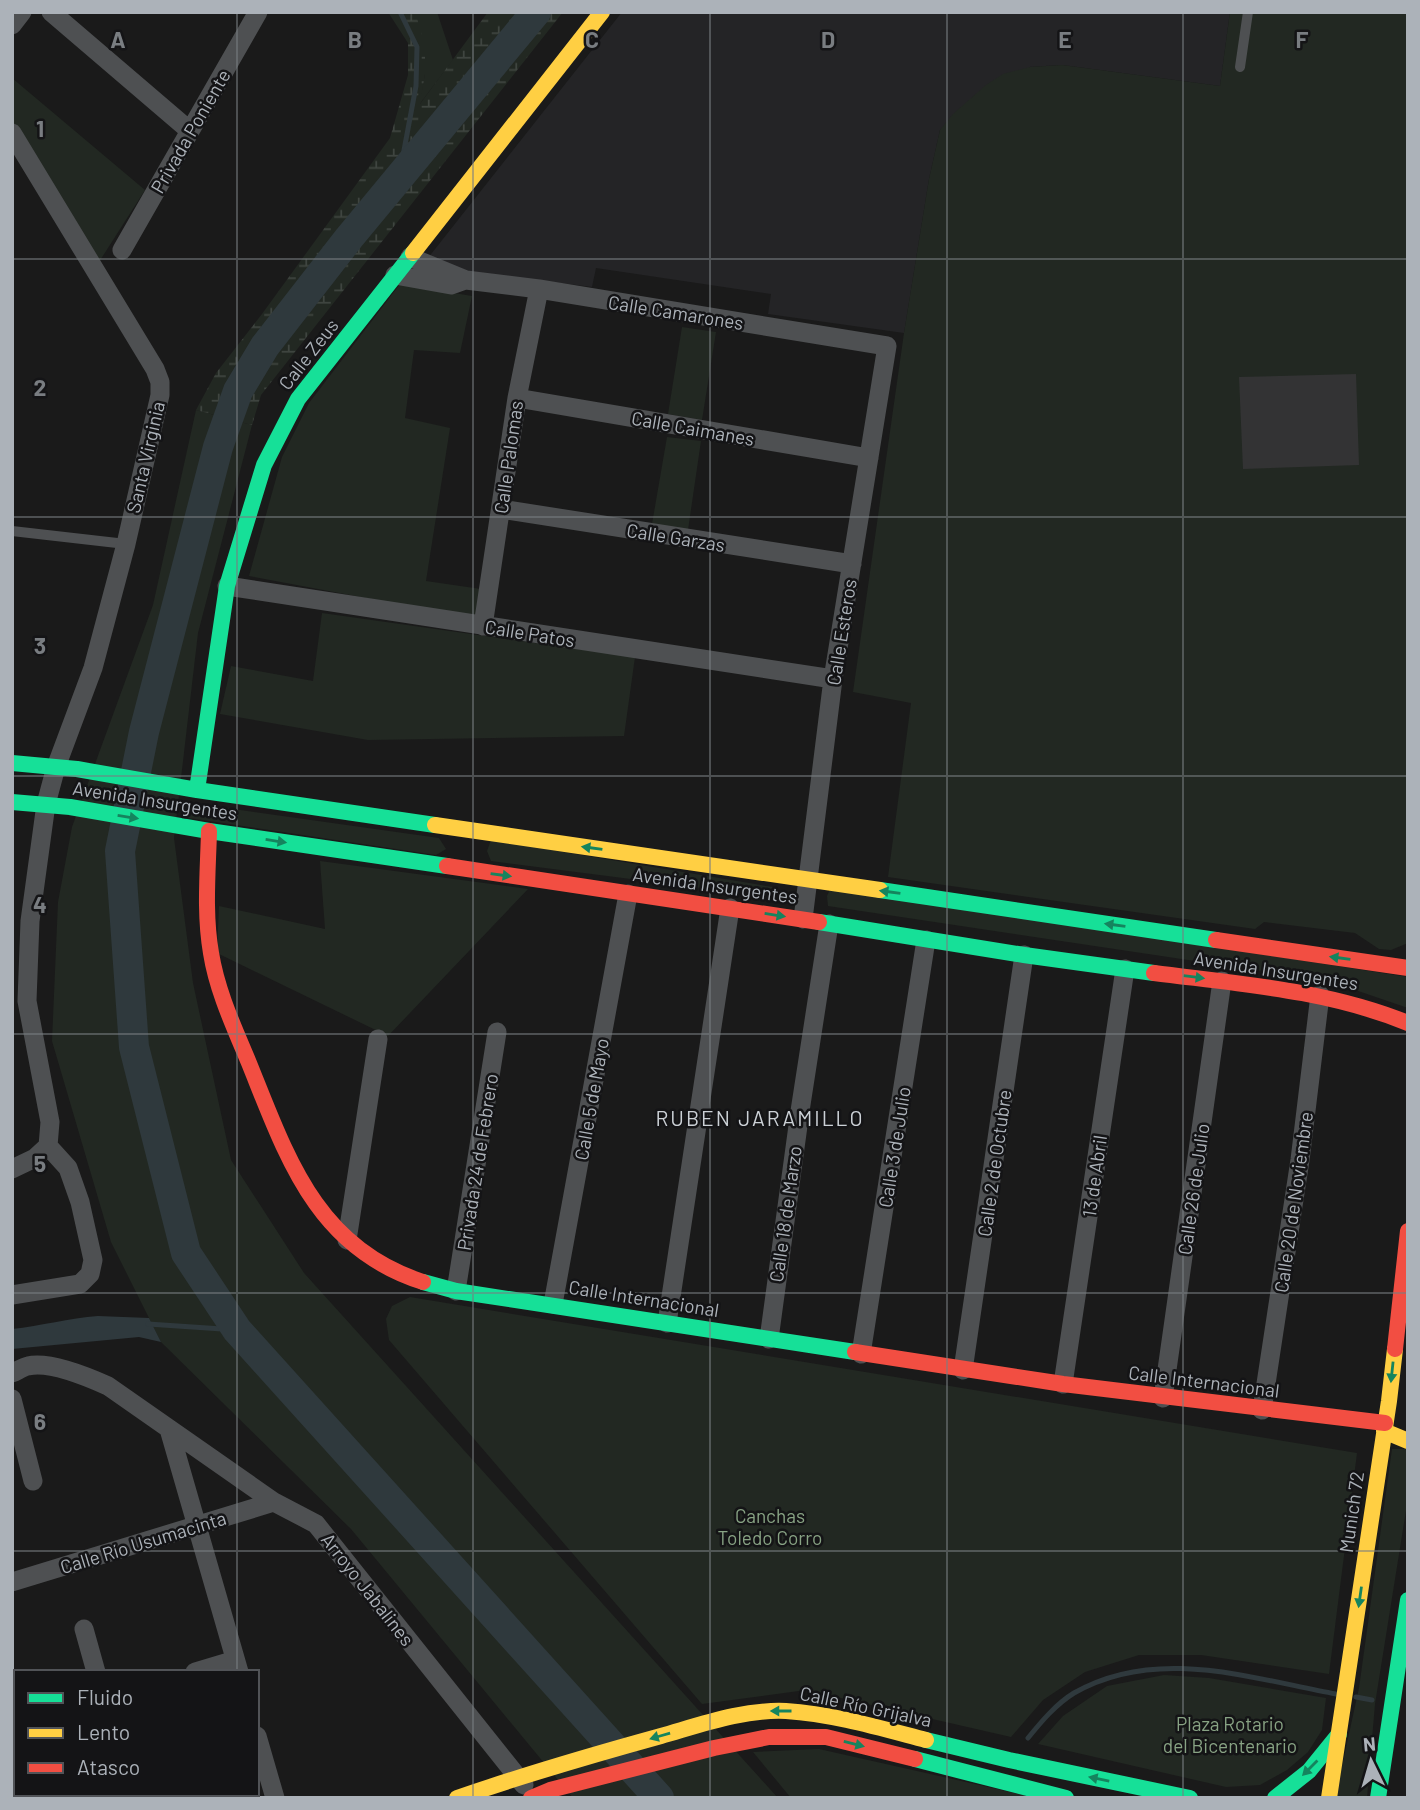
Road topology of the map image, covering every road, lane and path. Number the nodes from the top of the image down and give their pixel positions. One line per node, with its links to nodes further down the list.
1 (22, 12): 6 (street)
2 (51, 12): 8 (street)
3 (258, 12): 8 (street, Privada Poniente)
4 (602, 12): 11 (main road, Calle Zeus)
5 (1248, 12): 7 (lane)
6 (12, 25)
7 (1240, 68)
8 (190, 131): 10 (street, Privada Poniente)
9 (12, 133): 20 (street, Santa Virginia)
10 (122, 250)
11 (410, 257): 12 (main road, Calle Zeus); 13 (street, Calle Camarones)
12 (395, 275): 13 (street, Calle Camarones); 22 (main road, Calle Zeus)
13 (466, 280): 14 (street, Calle Camarones)
14 (539, 289): 15 (street, Calle Camarones); 16 (street, Calle Palomas)
15 (887, 346): 17 (street, Calle Esteros)
16 (517, 398): 17 (street, Calle Caimanes); 18 (street, Calle Palomas)
17 (869, 458): 21 (street, Calle Esteros)
18 (500, 509): 21 (street, Calle Garzas); 23 (street, Calle Palomas)
19 (12, 531): 20 (lane)
20 (126, 544): 26 (street, Santa Virginia)
21 (852, 564): 24 (street, Calle Esteros)
22 (226, 586): 23 (street, Calle Patos); 27 (main road, Calle Zeus)
23 (483, 626): 24 (street, Calle Patos)
24 (833, 679): 32 (street, Calle Esteros)
25 (12, 763): 26 (main road, Avenida Insurgentes)
26 (56, 767): 27 (main road, Avenida Insurgentes); 29 (street, Santa Virginia)
27 (197, 790): 31 (main road, Avenida Insurgentes)
28 (12, 802): 29 (main road, Avenida Insurgentes)
29 (46, 804): 30 (main road, Avenida Insurgentes, one-way to 30); 46 (street, Santa Virginia)
30 (209, 831): 31 (main road, Avenida Insurgentes, one-way to 31); 49 (main road, Calle Internacional)
31 (474, 851): 32 (main road, Avenida Insurgentes, one-way to 31); 33 (main road, Avenida Insurgentes, one-way to 33)
32 (808, 880): 35 (street, Calle Esteros); 39 (main road, Avenida Insurgentes, one-way to 32)
33 (628, 894): 34 (main road, Avenida Insurgentes); 52 (street, Calle 5 de Mayo)
34 (730, 908): 35 (main road, Avenida Insurgentes, one-way to 35); 53 (street)
35 (803, 919): 36 (main road, Avenida Insurgentes)
36 (829, 923): 37 (main road, Avenida Insurgentes); 54 (street, Calle 18 de Marzo)
37 (926, 940): 38 (main road, Avenida Insurgentes); 55 (street, Calle 3 de Julio)
38 (1024, 956): 40 (main road, Avenida Insurgentes); 56 (street, Calle 2 de Octubre)
39 (1408, 968)
40 (1125, 969): 41 (main road, Avenida Insurgentes, one-way to 41); 58 (street, 13 de Abril)
41 (1222, 981): 42 (main road, Avenida Insurgentes); 59 (street, Calle 26 de Julio)
42 (1320, 995): 43 (main road, Avenida Insurgentes); 63 (street, Calle 20 de Noviembre)
43 (1408, 1023)
44 (497, 1032): 50 (street, Privada 24 de Febrero)
45 (379, 1039): 49 (street)
46 (48, 1146): 47 (street); 51 (street)
47 (12, 1169)
48 (1408, 1231): 62 (main road, Munich 72, one-way to 62)
49 (347, 1240): 50 (main road, Calle Internacional)
50 (456, 1291): 52 (main road, Calle Internacional)
51 (12, 1295)
52 (553, 1304): 53 (main road, Calle Internacional)
53 (667, 1323): 54 (main road, Calle Internacional)
54 (769, 1339): 55 (main road, Calle Internacional)
55 (861, 1354): 56 (main road, Calle Internacional)
56 (963, 1370): 58 (main road, Calle Internacional)
57 (12, 1373): 65 (street, Arroyo Jabalines)
58 (1063, 1384): 59 (main road, Calle Internacional)
59 (1163, 1398): 63 (main road, Calle Internacional)
60 (1408, 1398): 62 (main road)
61 (12, 1399): 67 (street)
62 (1389, 1401): 64 (main road, Munich 72)
63 (1262, 1410): 64 (main road, Calle Internacional)
64 (1385, 1427): 66 (main road, Calle Internacional); 77 (main road, Munich 72, one-way to 77)
65 (169, 1429): 68 (street, Arroyo Jabalines); 69 (street)
66 (1408, 1441)
67 (33, 1481)
68 (274, 1502): 69 (street, Calle Río Usumacinta); 79 (street, Arroyo Jabalines)
69 (196, 1526): 70 (street, Calle Río Usumacinta); 73 (street)
70 (12, 1582)
71 (1408, 1600): 76 (main road)
72 (84, 1629): 74 (street)
73 (237, 1666): 75 (street)
74 (95, 1670)
75 (209, 1670)
76 (1400, 1693): 87 (main road)
77 (1340, 1732): 85 (main road, one-way to 85); 86 (main road, Munich 72)
78 (259, 1743): 81 (street)
79 (528, 1774): 80 (street, Arroyo Jabalines); 82 (main road, Calle Río Grijalva); 84 (main road, Calle Río Grijalva, one-way to 79)
80 (537, 1796): 83 (main road, Calle Río Grijalva, one-way to 83)
81 (275, 1798)
82 (457, 1798)
83 (1066, 1798)
84 (1190, 1798)
85 (1275, 1798)
86 (1329, 1798)
87 (1378, 1798)

